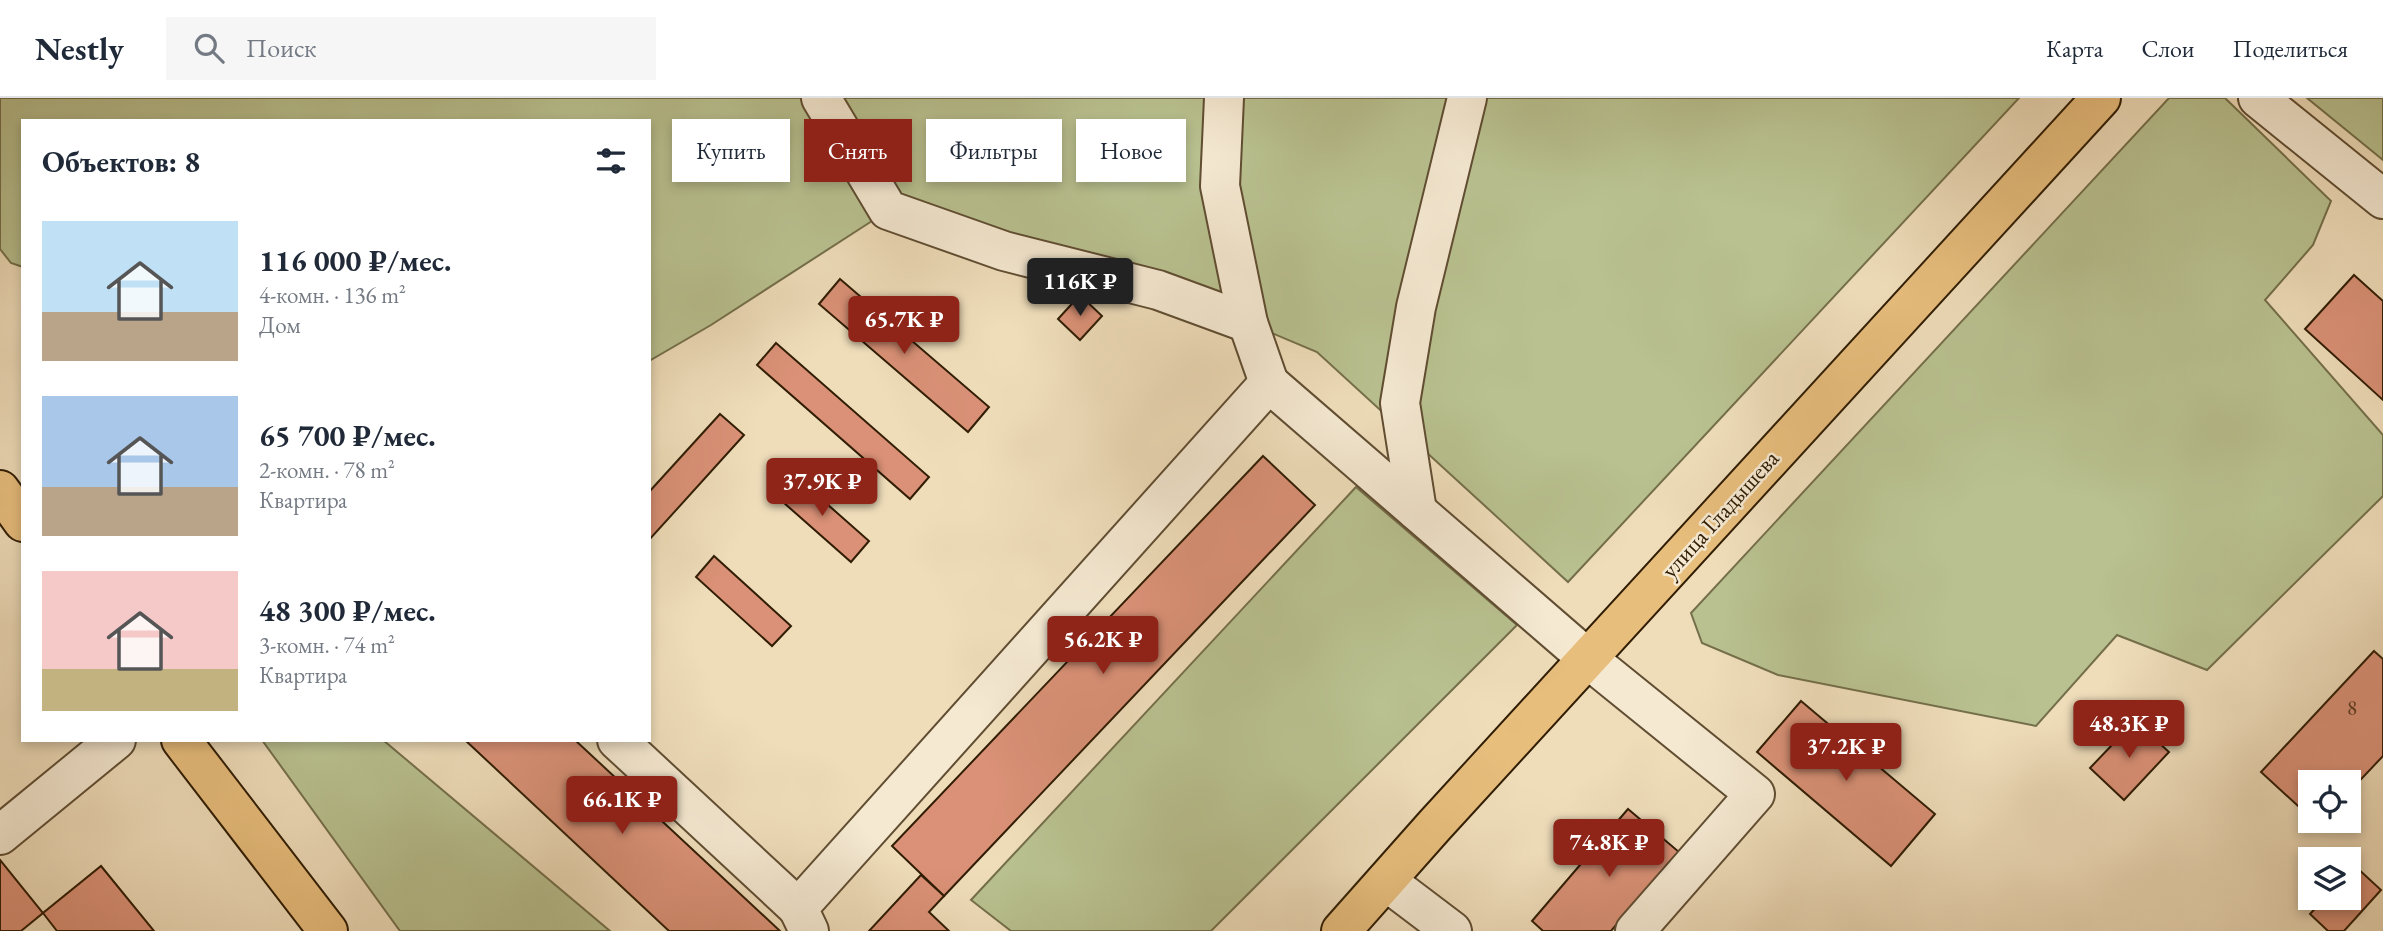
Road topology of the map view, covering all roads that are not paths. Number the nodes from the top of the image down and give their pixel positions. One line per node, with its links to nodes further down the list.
1 (821, 98): 7 (lane)
2 (1224, 98): 7 (lane)
3 (1467, 98): 10 (lane)
4 (2101, 98): 12 (main road, улица Гладышева)
5 (2258, 98): 6 (lane)
6 (2383, 200)
7 (1248, 323): 8 (lane)
8 (1269, 383): 10 (lane); 18 (lane)
9 (0, 490): 11 (main road)
10 (1417, 511): 12 (lane)
11 (21, 519)
12 (1588, 659): 17 (main road, улица Гладышева); 22 (lane)
13 (114, 742): 16 (lane)
14 (183, 742): 19 (main road)
15 (619, 742): 18 (lane)
16 (0, 835)
17 (1386, 881): 20 (main road, улица Гладышева); 21 (lane)
18 (803, 919)
19 (328, 931)
20 (1341, 931)
21 (1452, 931)
22 (1635, 931)

